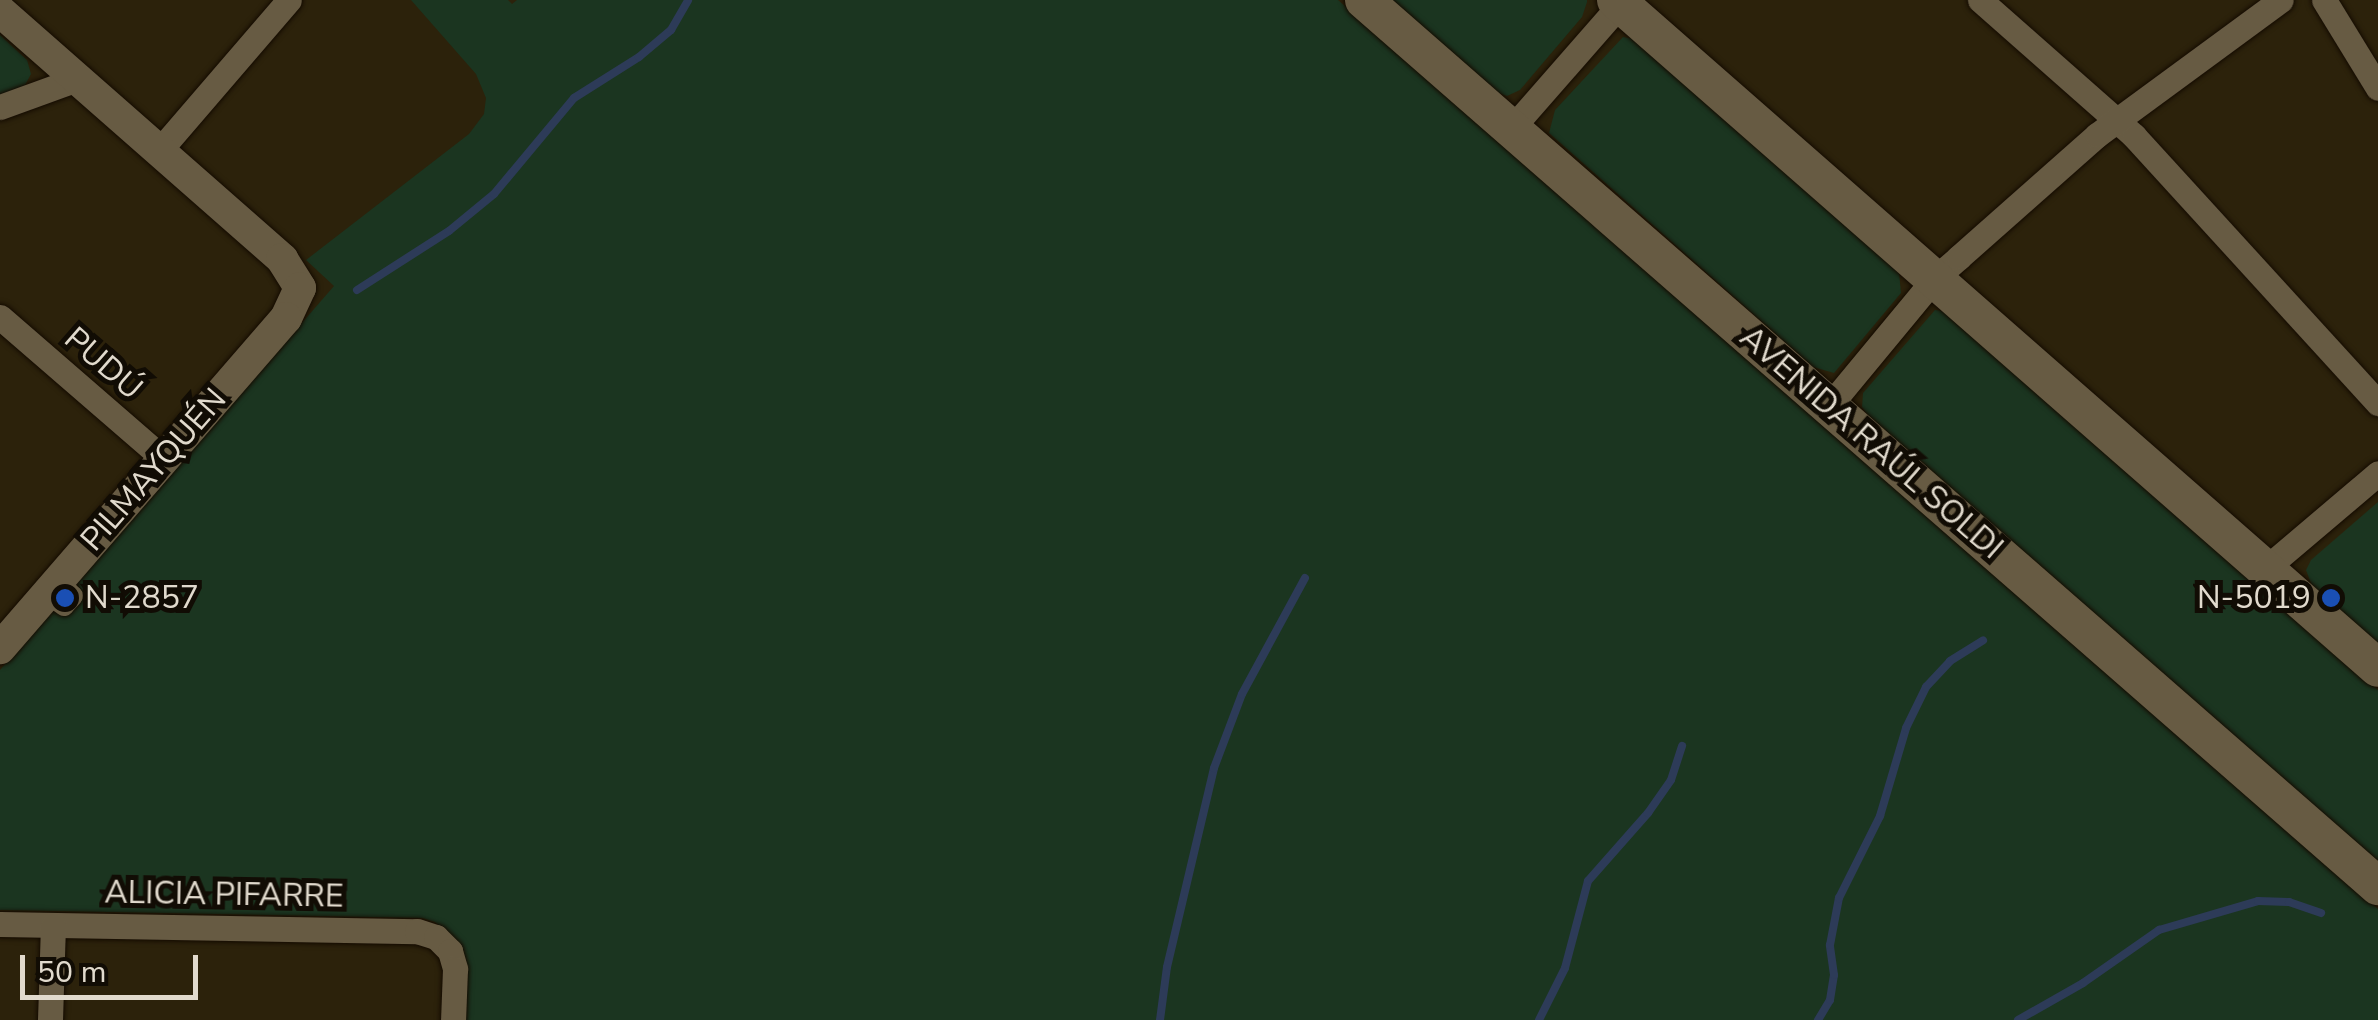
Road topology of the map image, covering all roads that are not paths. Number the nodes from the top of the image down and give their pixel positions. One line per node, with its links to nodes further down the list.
1 (289, 0): 13 (street)
2 (1364, 0): 12 (main road, AVENIDA RAÚL SOLDI)
3 (1980, 0): 11 (street)
4 (2281, 0): 11 (street)
5 (2324, 0): 9 (street)
6 (1620, 1): 12 (street); 14 (main road)
7 (0, 11): 8 (street)
8 (76, 79): 10 (street); 13 (street)
9 (2378, 88)
10 (0, 107)
11 (2116, 120): 14 (street); 16 (street)
12 (1511, 129): 17 (main road, AVENIDA RAÚL SOLDI)
13 (159, 151): 18 (street, PILMAYQUÉN)
14 (1934, 279): 17 (street); 20 (main road)
15 (1, 319): 18 (street, PUDÚ)
16 (2378, 404)
17 (1829, 406): 23 (main road, AVENIDA RAÚL SOLDI)
18 (164, 459): 21 (street, PILMAYQUÉN)
19 (2378, 473): 20 (street)
20 (2264, 569): 22 (main road)
21 (6, 629)
22 (2378, 668)
23 (2378, 886)
24 (0, 924): 25 (street, ALICIA PIFARRE)
25 (52, 925): 26 (street); 27 (street, ALICIA PIFARRE)
26 (50, 1020)
27 (454, 1020)

